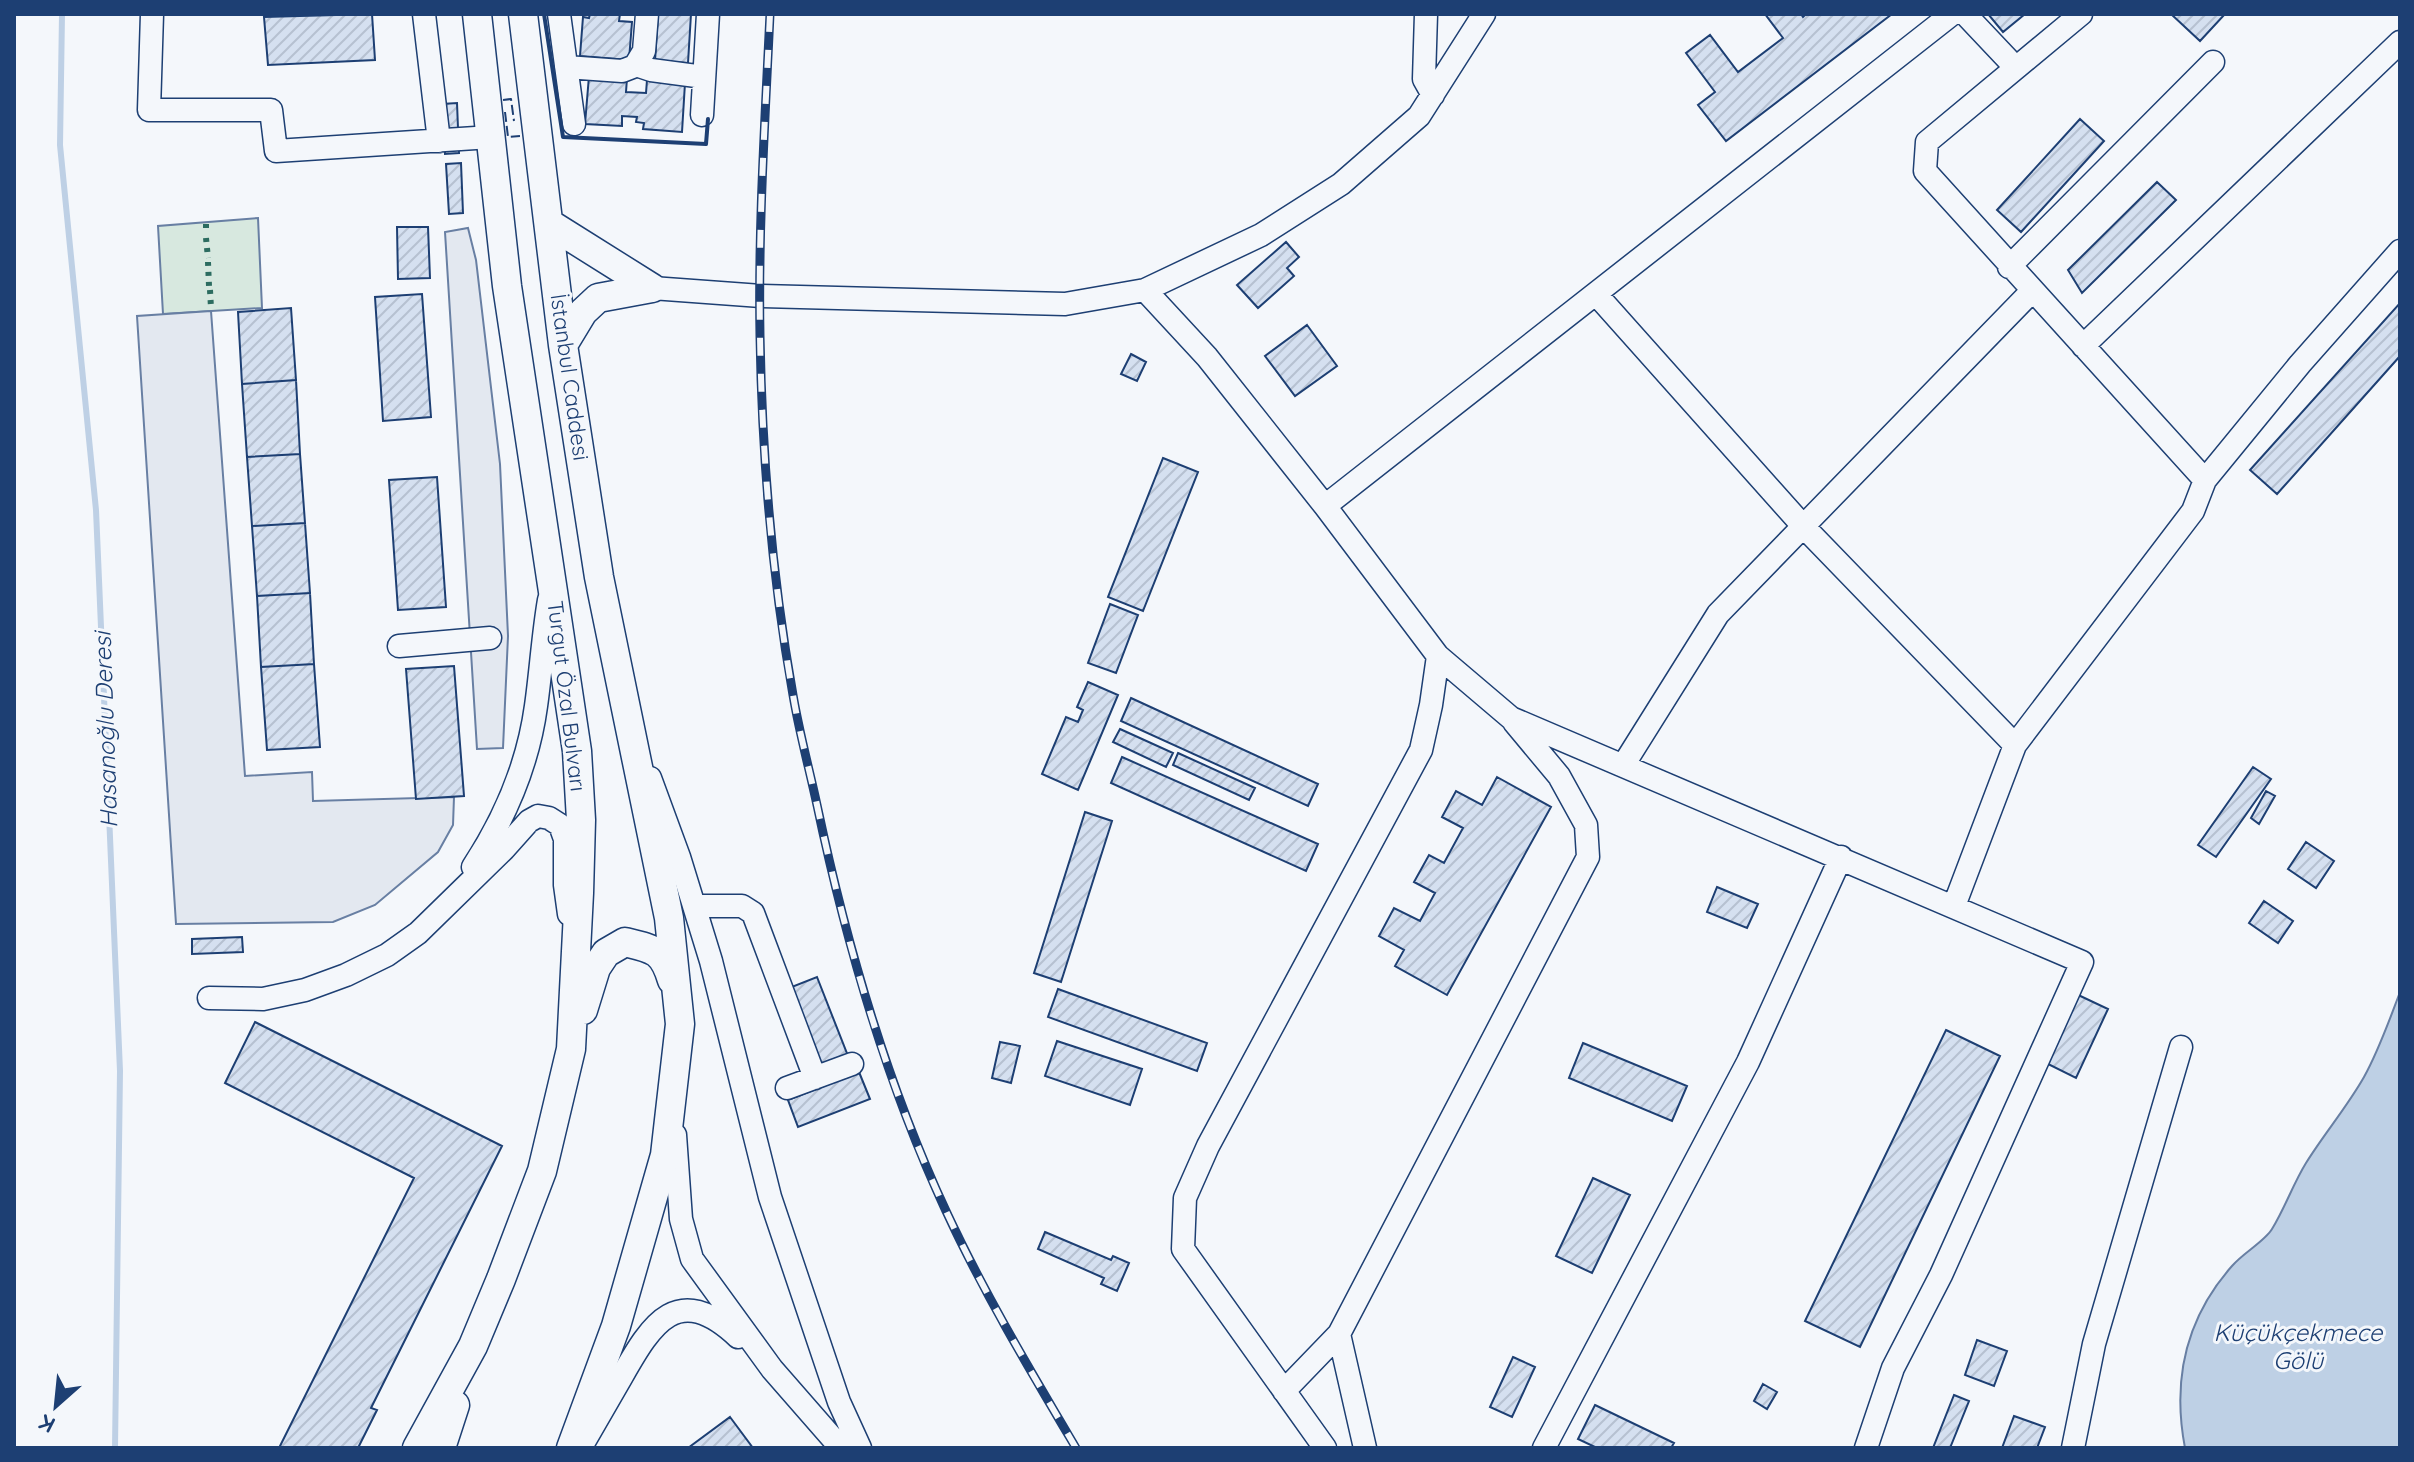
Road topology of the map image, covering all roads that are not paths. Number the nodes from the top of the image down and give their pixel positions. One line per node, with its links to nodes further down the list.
1 (152, 14): 23 (street)
2 (424, 14): 23 (street)
3 (477, 14): 22 (main road, Turgut Özal Bulvarı)
4 (523, 14): 24 (main road, İstanbul Caddesi)
5 (559, 14): 16 (street)
6 (647, 14): 15 (street)
7 (708, 14): 18 (street)
8 (1426, 14): 19 (street)
9 (1484, 14): 19 (street)
10 (1952, 14): 30 (street)
11 (1965, 14): 17 (street)
12 (2081, 14): 17 (street)
13 (2400, 42): 32 (street)
14 (2213, 62): 26 (street)
15 (636, 65): 16 (street); 18 (street)
16 (566, 67): 21 (street)
17 (2016, 68): 26 (street)
18 (704, 77): 20 (street)
19 (1433, 95): 28 (street)
20 (702, 115)
21 (574, 124)
22 (491, 137): 23 (street); 36 (main road, Turgut Özal Bulvarı)
23 (439, 141)
24 (550, 224): 27 (main road); 31 (main road, İstanbul Caddesi)
25 (2400, 251): 33 (street)
26 (2009, 267): 29 (street)
27 (652, 288): 28 (street); 31 (main road)
28 (1145, 290): 34 (street)
29 (2032, 291): 32 (street); 35 (street)
30 (1596, 294): 34 (street); 35 (street)
31 (563, 345): 41 (main road, İstanbul Caddesi)
32 (2083, 346): 33 (street)
33 (2205, 480): 42 (street)
34 (1325, 506): 39 (street)
35 (1803, 526): 42 (street); 43 (street)
36 (552, 579): 45 (street); 48 (main road, Turgut Özal Bulvarı)
37 (490, 638): 38 (street)
38 (399, 646)
39 (1438, 656): 40 (street); 60 (street)
40 (1511, 718): 43 (street); 57 (street)
41 (633, 737): 46 (street); 50 (main road)
42 (2015, 745): 47 (street)
43 (1624, 764): 44 (street)
44 (1841, 857): 47 (street); 69 (street)
45 (453, 898): 48 (street); 49 (street)
46 (694, 906): 54 (street); 66 (street)
47 (1954, 906): 70 (street)
48 (576, 947): 52 (main road, Turgut Özal Bulvarı)
49 (209, 998)
50 (680, 1024): 52 (main road); 56 (main road)
51 (2181, 1047): 71 (street)
52 (571, 1049): 58 (main road, Turgut Özal Bulvarı)
53 (852, 1064): 54 (street)
54 (815, 1078): 55 (street)
55 (787, 1088)
56 (672, 1095): 59 (street); 63 (main road)
57 (1339, 1334): 60 (street); 68 (street)
58 (473, 1346): 61 (main road, Turgut Özal Bulvarı); 62 (main road)
59 (772, 1369): 64 (street); 65 (street)
60 (1284, 1391): 67 (street)
61 (417, 1448)
62 (441, 1448)
63 (571, 1448)
64 (581, 1448)
65 (841, 1448)
66 (860, 1448)
67 (1325, 1448)
68 (1365, 1448)
69 (1544, 1448)
70 (1866, 1448)
71 (2073, 1448)

